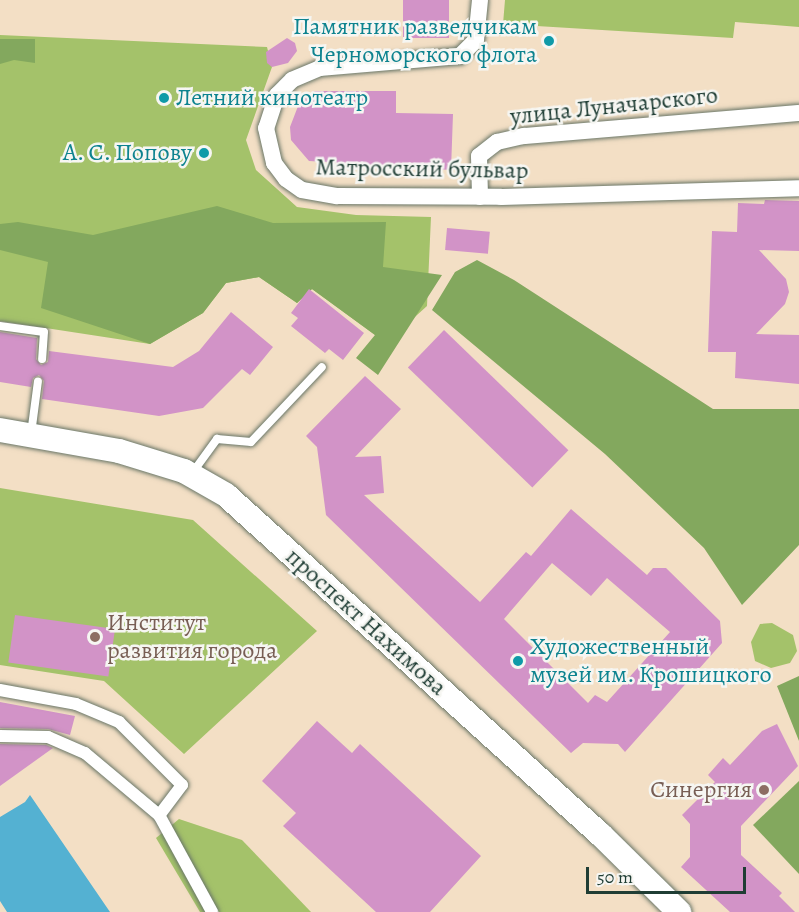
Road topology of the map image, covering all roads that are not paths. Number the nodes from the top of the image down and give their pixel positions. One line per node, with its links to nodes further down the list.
1 (480, 0): 4 (street, Матросский бульвар)
2 (799, 112): 4 (street, улица Луначарского)
3 (799, 188): 4 (street, Матросский бульвар)
4 (480, 197)
5 (0, 326): 6 (lane)
6 (42, 359)
7 (322, 367): 11 (lane)
8 (38, 381): 10 (lane)
9 (0, 430): 10 (main road, проспект Нахимова)
10 (31, 435): 11 (main road, проспект Нахимова)
11 (191, 475): 16 (main road, проспект Нахимова)
12 (0, 690): 14 (street)
13 (0, 736): 14 (street)
14 (159, 815): 15 (street)
15 (212, 912)
16 (679, 912)

